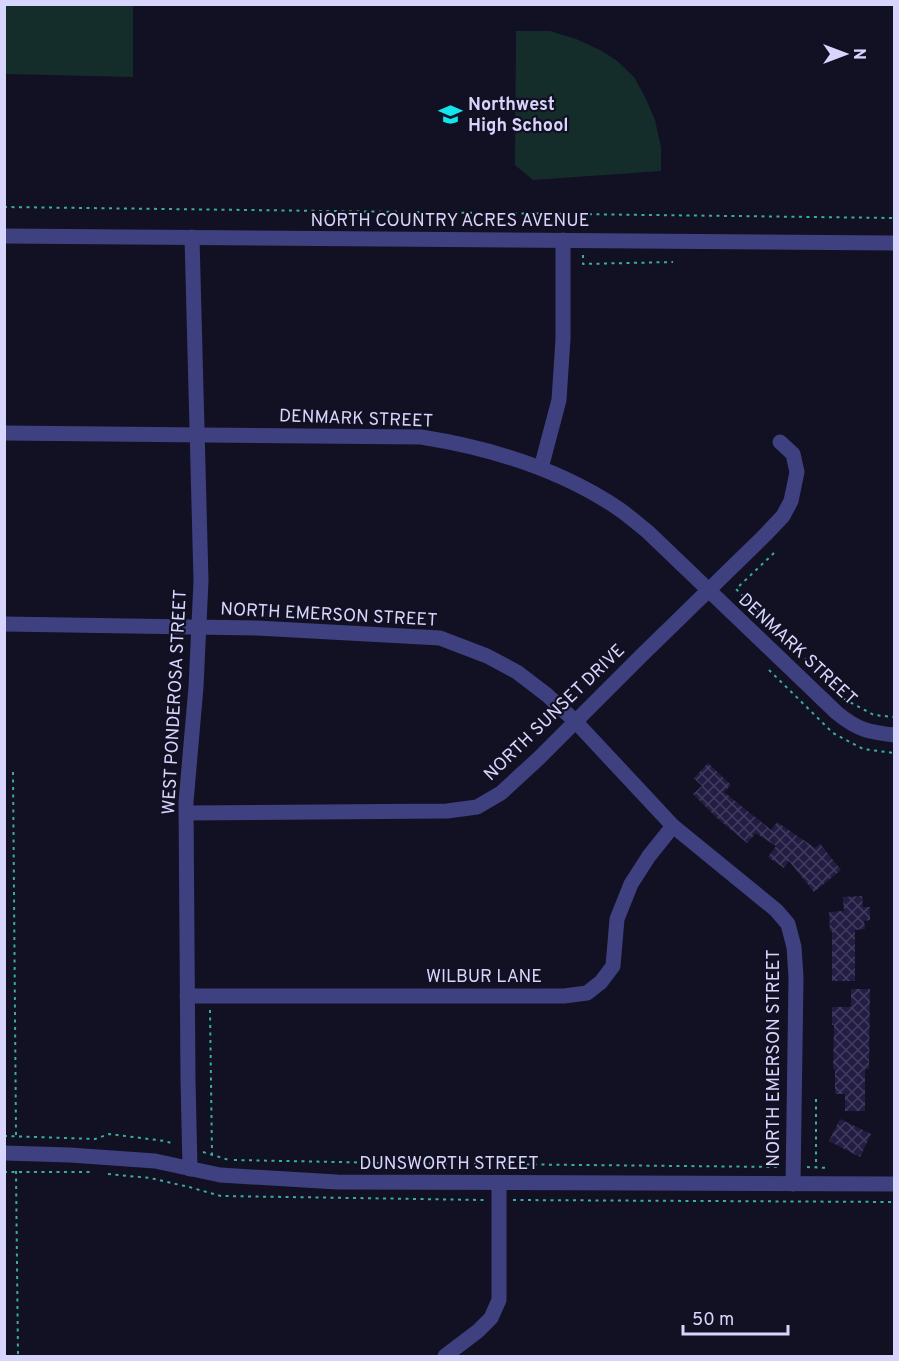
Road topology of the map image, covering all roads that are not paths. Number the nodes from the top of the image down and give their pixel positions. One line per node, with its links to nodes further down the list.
1 (4, 236): 2 (street, NORTH COUNTRY ACRES AVENUE)
2 (192, 237): 3 (street, NORTH COUNTRY ACRES AVENUE); 6 (street, WEST PONDEROSA STREET)
3 (563, 240): 4 (street, NORTH COUNTRY ACRES AVENUE); 8 (street)
4 (894, 243)
5 (4, 433): 6 (street, DENMARK STREET)
6 (197, 435): 8 (street, DENMARK STREET); 11 (street, WEST PONDEROSA STREET)
7 (780, 442): 9 (street, NORTH SUNSET DRIVE)
8 (541, 468): 9 (street, DENMARK STREET)
9 (708, 590): 12 (street, NORTH SUNSET DRIVE); 13 (street, DENMARK STREET)
10 (4, 624): 11 (street, NORTH EMERSON STREET)
11 (199, 627): 12 (street, NORTH EMERSON STREET); 14 (street, WEST PONDEROSA STREET)
12 (575, 721): 14 (street, NORTH SUNSET DRIVE); 15 (street, NORTH EMERSON STREET)
13 (894, 735)
14 (187, 813): 16 (street, WEST PONDEROSA STREET)
15 (673, 826): 16 (street, WILBUR LANE); 20 (street, NORTH EMERSON STREET)
16 (187, 996): 18 (street, WEST PONDEROSA STREET)
17 (10, 1154): 18 (street, DUNSWORTH STREET)
18 (190, 1169): 19 (street, DUNSWORTH STREET)
19 (499, 1183): 20 (street, DUNSWORTH STREET); 22 (street)
20 (793, 1184): 21 (street, DUNSWORTH STREET)
21 (894, 1184)
22 (445, 1356)

